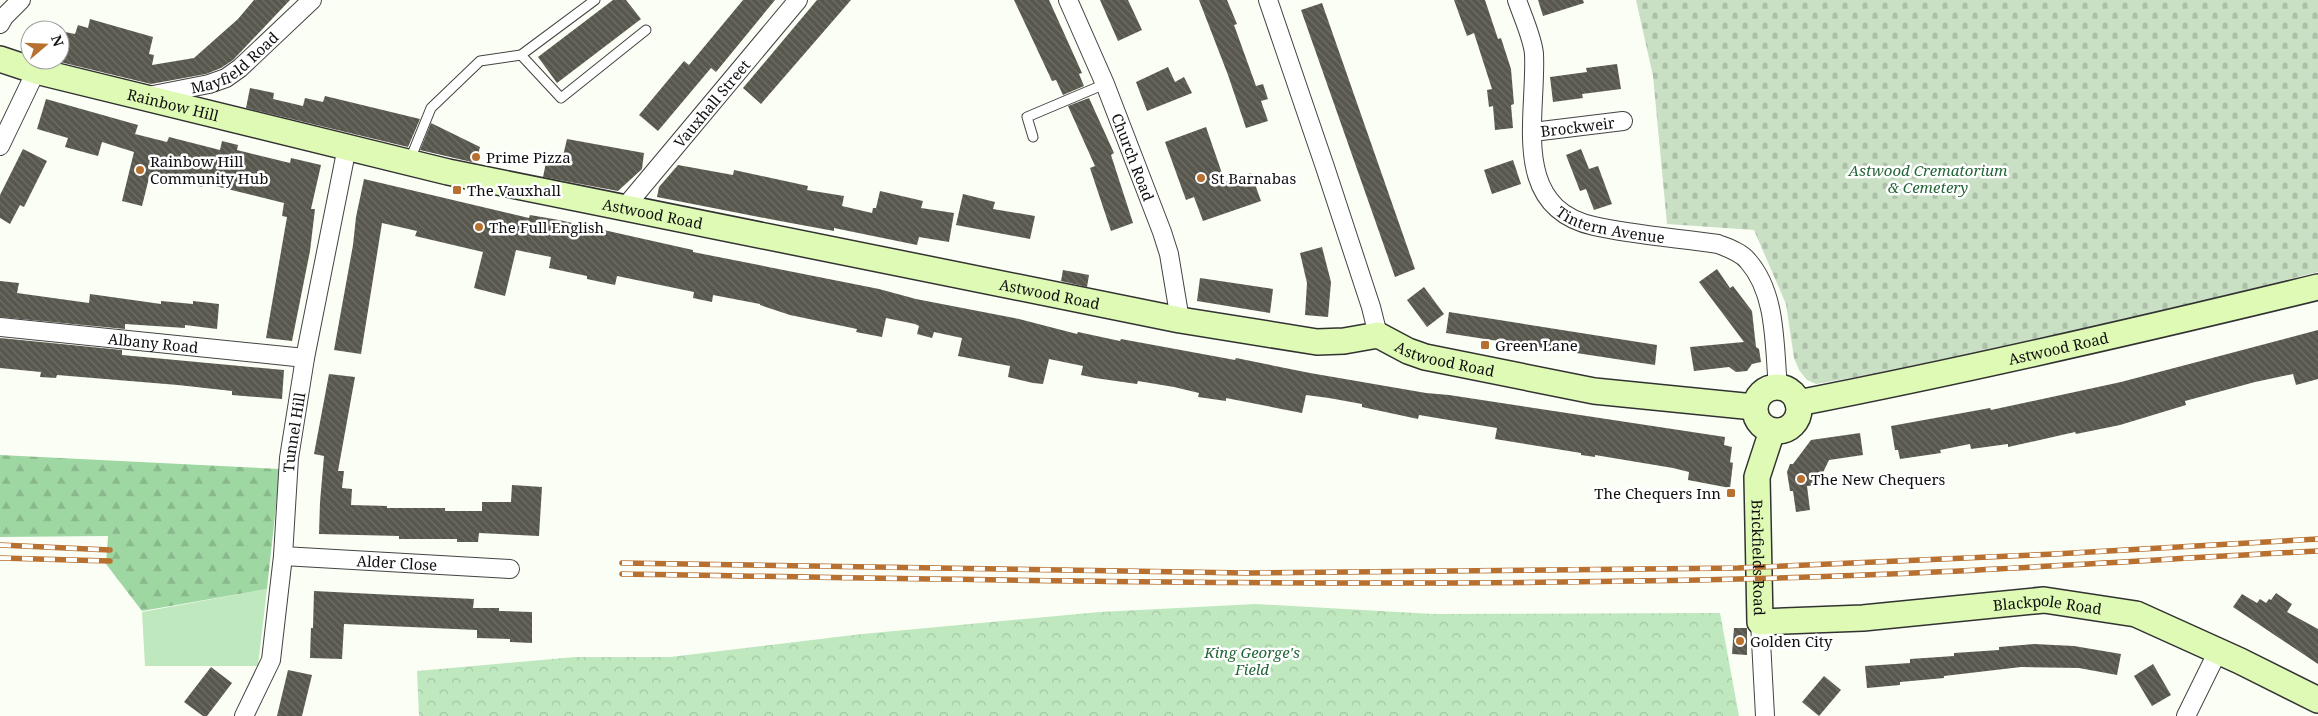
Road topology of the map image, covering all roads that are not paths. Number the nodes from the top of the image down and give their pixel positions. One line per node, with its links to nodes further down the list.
1 (21, 0): 8 (street)
2 (312, 0): 14 (street, Mayfield Road)
3 (595, 0): 10 (lane)
4 (798, 0): 21 (street, Vauxhall Street)
5 (1068, 0): 13 (street, Church Road)
6 (1268, 0): 25 (street)
7 (1516, 0): 16 (street, Tintern Avenue)
8 (0, 24)
9 (646, 30): 10 (lane)
10 (522, 55): 20 (lane)
11 (0, 59): 12 (main road, Rainbow Hill)
12 (36, 71): 14 (main road, Rainbow Hill); 18 (street)
13 (1105, 84): 17 (lane); 23 (street, Church Road)
14 (142, 97): 19 (main road, Rainbow Hill)
15 (1623, 121): 16 (street, Brockweir)
16 (1533, 132): 27 (street, Tintern Avenue)
17 (1033, 137)
18 (0, 146)
19 (347, 147): 20 (main road, Astwood Road); 26 (street, Tunnel Hill)
20 (408, 162): 21 (main road, Astwood Road)
21 (625, 207): 23 (main road, Astwood Road)
22 (2318, 287): 28 (main road, Astwood Road)
23 (1180, 320): 25 (main road, Astwood Road)
24 (0, 327): 26 (street, Albany Road)
25 (1378, 335): 29 (main road, Astwood Road)
26 (305, 358): 31 (street, Tunnel Hill)
27 (1778, 387): 28 (main road); 29 (main road)
28 (1798, 403): 30 (main road)
29 (1754, 407): 30 (main road)
30 (1772, 431): 33 (main road, Brickfields Road)
31 (283, 556): 32 (street, Alder Close); 36 (street, Tunnel Hill)
32 (510, 569)
33 (1760, 622): 34 (main road, Blackpole Road); 37 (street, Brickfields Road)
34 (2218, 652): 35 (main road, Blackpole Road); 38 (street)
35 (2318, 700)
36 (244, 716)
37 (1765, 716)
38 (2186, 716)

